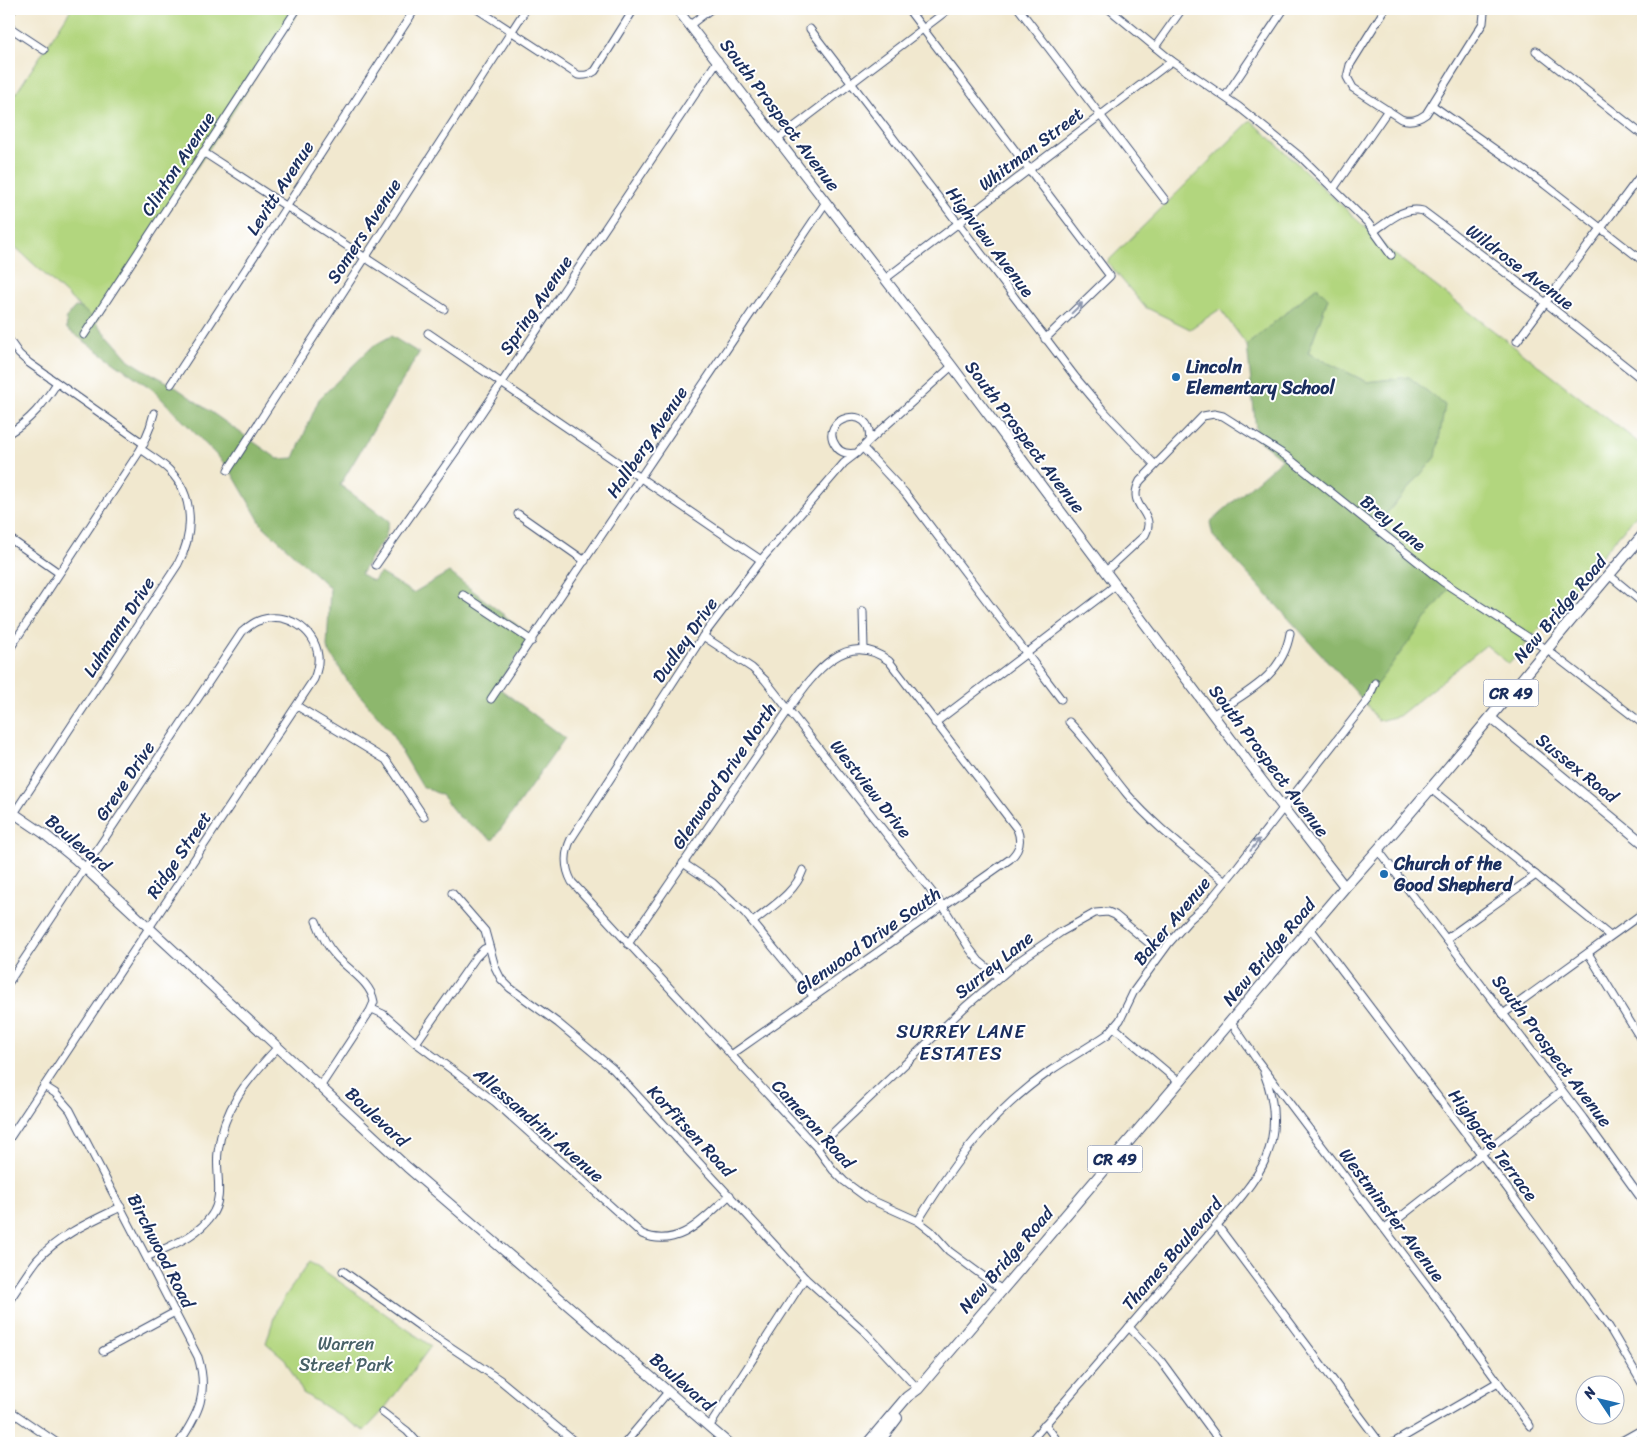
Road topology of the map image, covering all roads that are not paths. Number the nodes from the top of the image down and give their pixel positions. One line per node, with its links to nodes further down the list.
1 (13, 9): 17 (street)
2 (296, 9): 35 (street, Clinton Avenue)
3 (415, 9): 41 (street, Levitt Avenue)
4 (477, 9): 22 (street)
5 (526, 9): 22 (street, Somers Avenue)
6 (634, 9): 22 (street)
7 (678, 9): 18 (street, South Prospect Avenue)
8 (711, 9): 18 (street)
9 (908, 9): 20 (street)
10 (949, 9): 20 (street)
11 (1019, 9): 32 (street)
12 (1109, 9): 23 (street)
13 (1182, 9): 23 (street)
14 (1284, 9): 29 (street)
15 (1385, 9): 31 (street)
16 (1483, 9): 30 (street)
17 (9, 16)
18 (690, 25): 26 (street, South Prospect Avenue)
19 (9, 27): 24 (street)
20 (923, 28): 28 (street); 36 (street)
21 (810, 29): 28 (street, Highview Avenue)
22 (512, 31): 46 (street, Somers Avenue)
23 (1156, 47): 27 (street)
24 (44, 50)
25 (1536, 51): 33 (street)
26 (718, 60): 34 (street, South Prospect Avenue); 59 (street, Spring Avenue)
27 (1172, 60): 29 (street); 32 (street, Whitman Street)
28 (851, 83): 34 (street); 42 (street, Highview Avenue)
29 (1224, 97): 38 (street)
30 (1432, 105): 31 (street); 43 (street)
31 (1388, 110): 38 (street)
32 (1100, 115): 36 (street, Whitman Street); 39 (street)
33 (1643, 135)
34 (778, 139): 40 (street, South Prospect Avenue)
35 (203, 152): 41 (street); 52 (street, Clinton Avenue)
36 (1029, 170): 42 (street, Whitman Street); 53 (street, one-way to 36)
37 (1643, 172): 43 (street)
38 (1334, 188): 44 (street)
39 (1165, 200)
40 (826, 202): 48 (street, South Prospect Avenue); 68 (street, Hallberg Avenue)
41 (287, 206): 46 (street); 60 (street, Levitt Avenue)
42 (958, 224): 48 (street, Whitman Street); 53 (street, Highview Avenue)
43 (1601, 229): 47 (street); 49 (street)
44 (1374, 231): 45 (street); 49 (street, Wildrose Avenue)
45 (1391, 254)
46 (365, 257): 50 (street); 67 (street, Somers Avenue)
47 (1643, 261)
48 (885, 279): 56 (street, South Prospect Avenue)
49 (1546, 303): 55 (street); 57 (street, Wildrose Avenue)
50 (444, 309)
51 (428, 333): 59 (street)
52 (84, 335)
53 (1045, 339): 66 (street, Highview Avenue)
54 (9, 340): 58 (street, Luhmann Drive)
55 (1517, 341)
56 (952, 366): 63 (street, Dudley Drive); 75 (street, South Prospect Avenue)
57 (1643, 380)
58 (58, 383): 62 (street); 64 (street, Luhmann Drive)
59 (502, 383): 68 (street); 74 (street, Spring Avenue)
60 (171, 384)
61 (154, 413): 64 (street)
62 (9, 433)
63 (869, 441): 65 (street, Dudley Drive); 65 (street)
64 (142, 446): 76 (street); 102 (street, Luhmann Drive)
65 (860, 450): 72 (street, Dudley Drive); 89 (street)
66 (1155, 465): 75 (street); 87 (street, Brey Lane)
67 (228, 470)
68 (641, 477): 72 (street); 73 (street, Hallberg Avenue)
69 (518, 514): 73 (street)
70 (1643, 535): 77 (main road, New Bridge Road / CR 49)
71 (9, 538): 76 (street)
72 (761, 560): 84 (street, Dudley Drive)
73 (585, 561): 85 (street, Hallberg Avenue)
74 (376, 565)
75 (1106, 571): 78 (street, South Prospect Avenue)
76 (59, 573): 88 (street)
77 (1609, 575): 80 (street); 87 (main road, New Bridge Road / CR 49)
78 (1116, 585): 89 (street); 95 (street, South Prospect Avenue)
79 (463, 595): 85 (street)
80 (1643, 603)
81 (863, 610): 86 (street)
82 (253, 624): 93 (street, Ridge Street); 108 (street, Greve Drive)
83 (1290, 633): 95 (street)
84 (703, 636): 94 (street, Westview Drive); 106 (street, Dudley Drive)
85 (532, 640): 91 (street, Hallberg Avenue)
86 (864, 649): 94 (street, Glenwood Drive North); 98 (street)
87 (1546, 649): 96 (main road, New Bridge Road / CR 49); 99 (street, Brey Lane)
88 (9, 650)
89 (1026, 654): 92 (street); 98 (street)
90 (1375, 683): 101 (street, Baker Avenue)
91 (492, 699)
92 (1061, 699)
93 (297, 706): 103 (street); 118 (street, Ridge Street)
94 (788, 708): 107 (street, Glenwood Drive North); 114 (street, Westview Drive)
95 (1214, 714): 101 (street, South Prospect Avenue)
96 (1491, 718): 100 (main road, New Bridge Road / CR 49); 104 (street, Sussex Road)
97 (1068, 722): 111 (street)
98 (936, 723): 114 (street, Glenwood Drive South)
99 (1643, 724)
100 (1431, 789): 105 (main road, New Bridge Road / CR 49); 110 (street)
101 (1284, 808): 111 (street, Baker Avenue, one-way to 101); 112 (street, South Prospect Avenue)
102 (10, 815): 108 (street, Boulevard)
103 (424, 817)
104 (1643, 843)
105 (1378, 850): 112 (main road, New Bridge Road / CR 49); 121 (street, South Prospect Avenue)
106 (565, 863): 122 (street, Cameron Road)
107 (683, 863): 117 (street); 122 (street, Glenwood Drive North)
108 (85, 868): 118 (street, Boulevard); 127 (street, Greve Drive)
109 (802, 870): 117 (street)
110 (1536, 875): 120 (street); 121 (street)
111 (1225, 882): 125 (street, Baker Avenue)
112 (1345, 887): 119 (main road, New Bridge Road / CR 49)
113 (452, 893): 123 (street, Korfitsen Road)
114 (943, 906): 126 (street, Westview Drive); 128 (street, Glenwood Drive South)
115 (1643, 912): 120 (street)
116 (316, 921): 129 (street)
117 (753, 922): 128 (street)
118 (149, 928): 135 (street, Boulevard); 139 (street, Ridge Street)
119 (1310, 928): 131 (main road, New Bridge Road / CR 49); 144 (street, Highgate Terrace)
120 (1610, 936): 124 (street)
121 (1446, 939): 130 (street, South Prospect Avenue)
122 (628, 944): 136 (street, Cameron Road)
123 (490, 947): 133 (street); 145 (street, Korfitsen Road)
124 (1588, 952): 130 (street); 134 (street)
125 (1161, 953): 126 (street, Surrey Lane); 132 (street, Baker Avenue)
126 (998, 977): 143 (street, Surrey Lane)
127 (9, 982)
128 (814, 997): 136 (street, Glenwood Drive South)
129 (372, 1009): 133 (street, Allessandrini Avenue); 140 (street)
130 (1503, 1014): 141 (street, South Prospect Avenue)
131 (1231, 1022): 137 (street, Westminster Avenue); 138 (main road, New Bridge Road / CR 49)
132 (1115, 1028): 138 (street); 148 (street, Baker Avenue)
133 (416, 1043): 145 (street, Allessandrini Avenue)
134 (1643, 1043)
135 (277, 1048): 140 (street, Boulevard); 151 (street)
136 (731, 1056): 143 (street, Cameron Road)
137 (1257, 1060): 149 (street, Thames Boulevard); 150 (street, Westminster Avenue)
138 (1180, 1083): 154 (main road, New Bridge Road / CR 49)
139 (44, 1086): 142 (street, Ridge Street); 147 (street, Birchwood Road)
140 (320, 1087): 162 (street, Boulevard)
141 (1562, 1091): 144 (street); 146 (street, South Prospect Avenue)
142 (9, 1139)
143 (817, 1148): 148 (street, Cameron Road)
144 (1481, 1154): 150 (street); 160 (street, Highgate Terrace)
145 (730, 1195): 153 (street, Korfitsen Road)
146 (1643, 1201)
147 (121, 1207): 151 (street, Birchwood Road); 155 (street)
148 (918, 1222): 154 (street, Cameron Road)
149 (1216, 1225): 157 (street, Thames Boulevard); 180 (street)
150 (1385, 1229): 159 (street, Westminster Avenue)
151 (147, 1257): 156 (street, Birchwood Road)
152 (343, 1271): 172 (street)
153 (804, 1278): 161 (street, Korfitsen Road); 167 (street)
154 (1002, 1290): 161 (main road, New Bridge Road / CR 49)
155 (9, 1302)
156 (175, 1312): 158 (street); 170 (street, Birchwood Road)
157 (1129, 1327): 165 (street, Thames Boulevard); 179 (street)
158 (102, 1351)
159 (1498, 1382): 166 (street, Westminster Avenue); 181 (street)
160 (1643, 1385)
161 (918, 1389): 175 (main road, New Bridge Road / CR 49); 176 (main road, New Bridge Road / CR 49)
162 (668, 1392): 167 (street, Boulevard); 173 (street)
163 (9, 1410): 169 (street)
164 (382, 1412): 171 (street)
165 (1045, 1424): 177 (street, Thames Boulevard); 178 (street)
166 (1530, 1426)
167 (709, 1427): 174 (street, Boulevard)
168 (1643, 1429): 182 (street)
169 (58, 1443)
170 (178, 1443)
171 (418, 1443)
172 (576, 1443)
173 (625, 1443)
174 (728, 1443)
175 (868, 1443)
176 (878, 1443)
177 (1029, 1443)
178 (1059, 1443)
179 (1220, 1443)
180 (1380, 1443)
181 (1393, 1443)
182 (1618, 1443)

